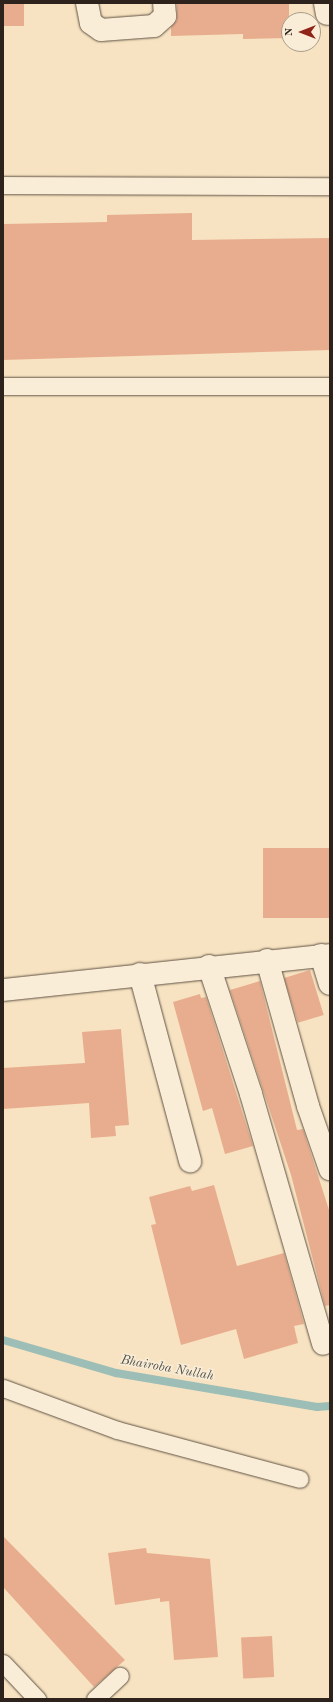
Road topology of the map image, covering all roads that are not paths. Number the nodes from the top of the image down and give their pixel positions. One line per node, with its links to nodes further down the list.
1 (88, 3): 2 (street)
2 (164, 3)
3 (3, 185): 4 (lane)
4 (330, 186)
5 (3, 386): 6 (lane)
6 (330, 386)
7 (325, 955): 8 (street); 11 (street)
8 (268, 960): 9 (street); 14 (street)
9 (209, 966): 10 (street); 15 (street)
10 (140, 974): 12 (street); 13 (street)
11 (330, 984)
12 (3, 990)
13 (190, 1161)
14 (330, 1169)
15 (323, 1344)
16 (3, 1388): 17 (lane)
17 (300, 1479)
18 (3, 1663): 20 (lane)
19 (120, 1676): 21 (lane)
20 (37, 1699)
21 (95, 1699)

